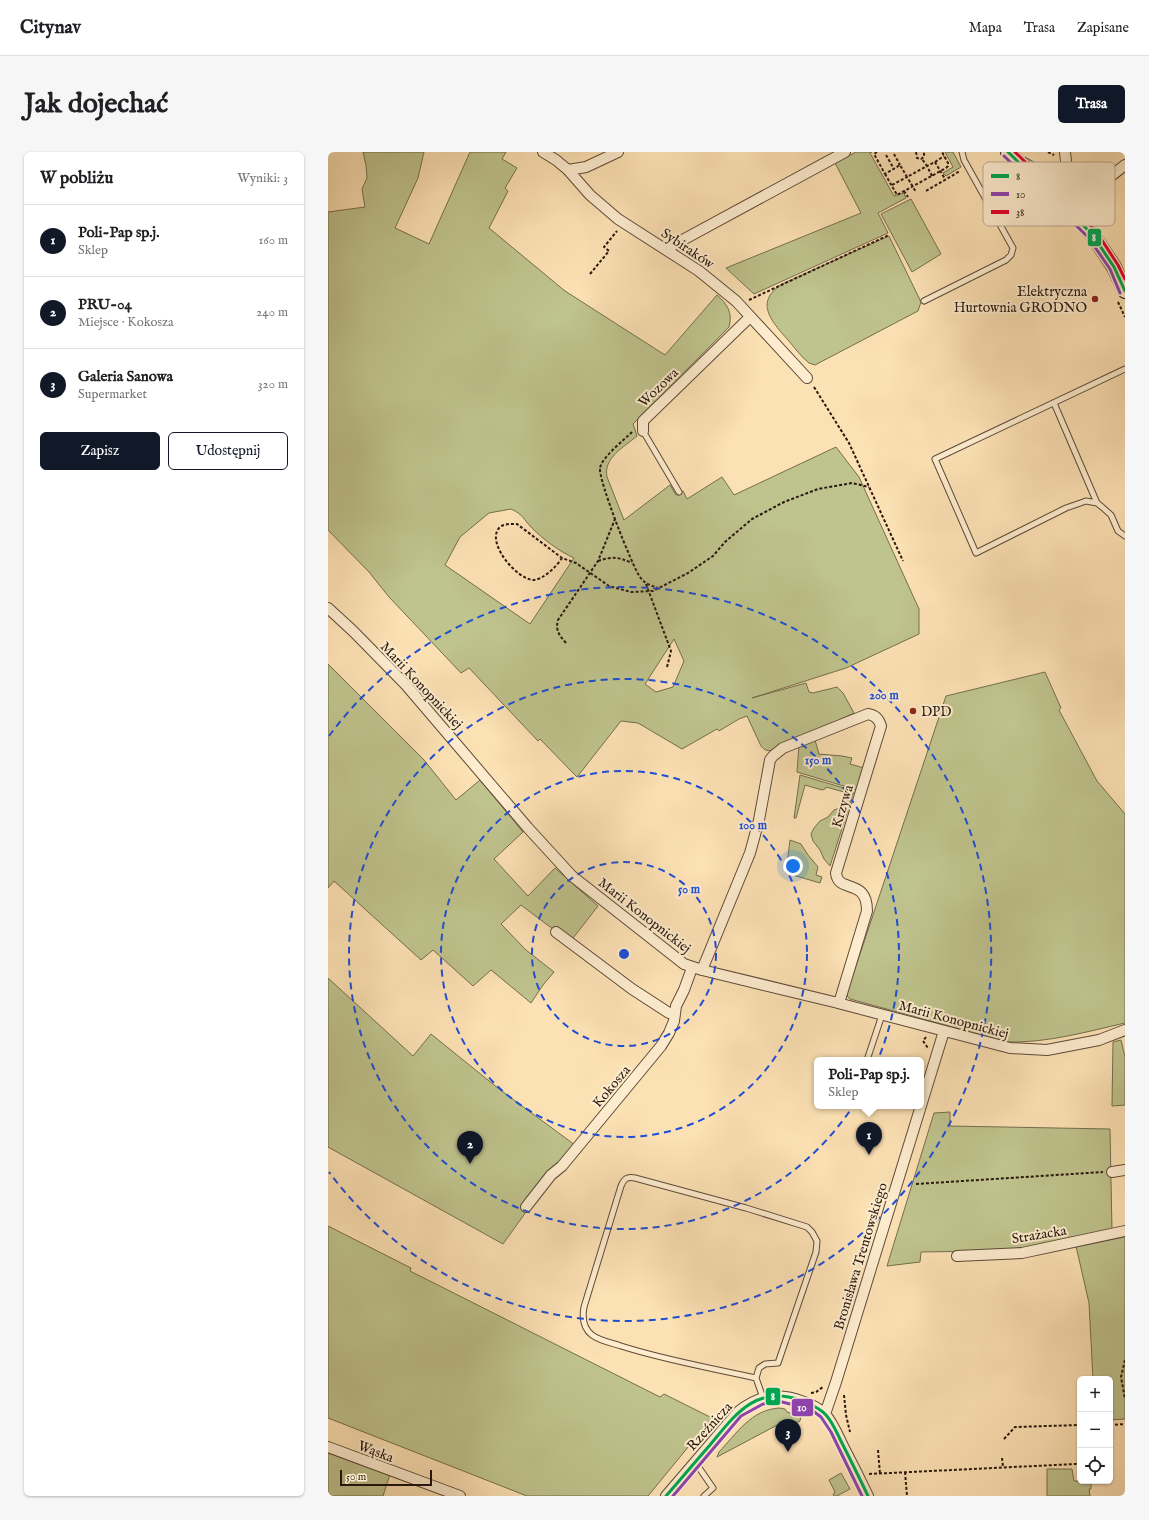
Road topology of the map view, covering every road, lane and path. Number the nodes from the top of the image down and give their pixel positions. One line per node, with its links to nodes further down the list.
1 (543, 152): 23 (street, Sybiraków)
2 (618, 152): 23 (street)
3 (844, 152): 41 (street)
4 (878, 152): 26 (path)
5 (895, 152): 18 (path)
6 (916, 152): 14 (path)
7 (925, 152): 14 (path)
8 (942, 152): 13 (path)
9 (962, 152): 21 (lane)
10 (1008, 152): 16 (main road)
11 (1065, 152): 17 (street)
12 (886, 155): 22 (path)
13 (944, 156): 15 (path); 24 (path)
14 (922, 159): 20 (path)
15 (935, 162): 20 (path); 24 (path)
16 (1018, 162)
17 (1066, 162)
18 (900, 165): 22 (path); 28 (path)
19 (1125, 165): 25 (street)
20 (927, 166): 27 (path); 28 (path)
21 (968, 166): 29 (path); 35 (lane)
22 (894, 169): 26 (path)
23 (568, 170): 37 (street, Sybiraków)
24 (941, 171): 27 (path); 29 (path)
25 (1115, 173)
26 (885, 174): 30 (path)
27 (932, 176): 31 (path)
28 (907, 177): 30 (path); 31 (path)
29 (945, 180): 33 (path)
30 (892, 185): 32 (path)
31 (913, 186): 32 (path); 34 (path)
32 (904, 191): 36 (path)
33 (926, 191)
34 (916, 192)
35 (983, 193)
36 (908, 197)
37 (623, 222): 41 (street, Sybiraków); 42 (path)
38 (1001, 226): 44 (lane)
39 (1084, 226): 43 (main road)
40 (888, 235): 45 (path)
41 (666, 249): 45 (street, Sybiraków)
42 (590, 274)
43 (1125, 291)
44 (924, 301)
45 (739, 305): 46 (street, Sybiraków)
46 (750, 317): 48 (street, Sybiraków); 50 (street, Wozowa)
47 (1125, 369): 49 (lane)
48 (807, 378): 51 (path)
49 (1054, 403): 53 (lane); 53 (lane)
50 (643, 426): 52 (lane, Wozowa); 54 (path)
51 (869, 487): 58 (path); 62 (path)
52 (679, 492)
53 (1097, 503): 55 (lane)
54 (615, 518): 57 (path); 59 (path)
55 (1125, 536)
56 (562, 558): 56 (path); 60 (path)
57 (598, 561): 59 (path); 60 (path)
58 (903, 562)
59 (632, 563): 61 (path)
60 (590, 573): 63 (path); 65 (path)
61 (646, 584): 62 (path); 63 (path)
62 (658, 588): 63 (path)
63 (650, 591): 66 (path)
64 (328, 608): 68 (street, Marii Konopnickiej)
65 (566, 643)
66 (667, 667)
67 (556, 932): 70 (street)
68 (697, 969): 69 (street, Marii Konopnickiej); 69 (street, Krzywa); 70 (street, Kokosza)
69 (839, 1003): 71 (street, Marii Konopnickiej)
70 (675, 1013): 82 (street, Kokosza)
71 (882, 1015): 73 (street, Marii Konopnickiej); 76 (lane)
72 (1125, 1030): 73 (street, Marii Konopnickiej)
73 (944, 1031): 77 (street, Bronisława Trentowskiego)
74 (923, 1041): 75 (path)
75 (929, 1051)
76 (868, 1057)
77 (924, 1096)
78 (920, 1109): 90 (street, Bronisława Trentowskiego)
79 (1125, 1170): 80 (street)
80 (1112, 1172): 81 (path)
81 (916, 1184)
82 (526, 1207)
83 (1125, 1232): 84 (street, Strażacka)
84 (957, 1256)
85 (1125, 1360): 89 (path)
86 (756, 1378): 86 (lane); 88 (lane)
87 (845, 1394): 94 (path)
88 (763, 1398): 90 (street, Rzeźnicza); 99 (street, Rzeźnicza)
89 (1125, 1399)
90 (825, 1414): 110 (street)
91 (1125, 1424): 93 (path)
92 (1077, 1425): 95 (path)
93 (1113, 1425)
94 (850, 1433)
95 (1004, 1439)
96 (328, 1447): 107 (street, Wąska)
97 (878, 1450): 105 (path)
98 (1002, 1458): 102 (path)
99 (695, 1462): 108 (street, Rzeźnicza); 109 (lane)
100 (1077, 1464): 102 (path)
101 (866, 1468): 104 (path)
102 (1003, 1468): 103 (path)
103 (905, 1472): 105 (path); 111 (path)
104 (868, 1474): 105 (path); 106 (path)
105 (880, 1474)
106 (871, 1480)
107 (460, 1496)
108 (666, 1496)
109 (704, 1496)
110 (868, 1496)
111 (907, 1496)

